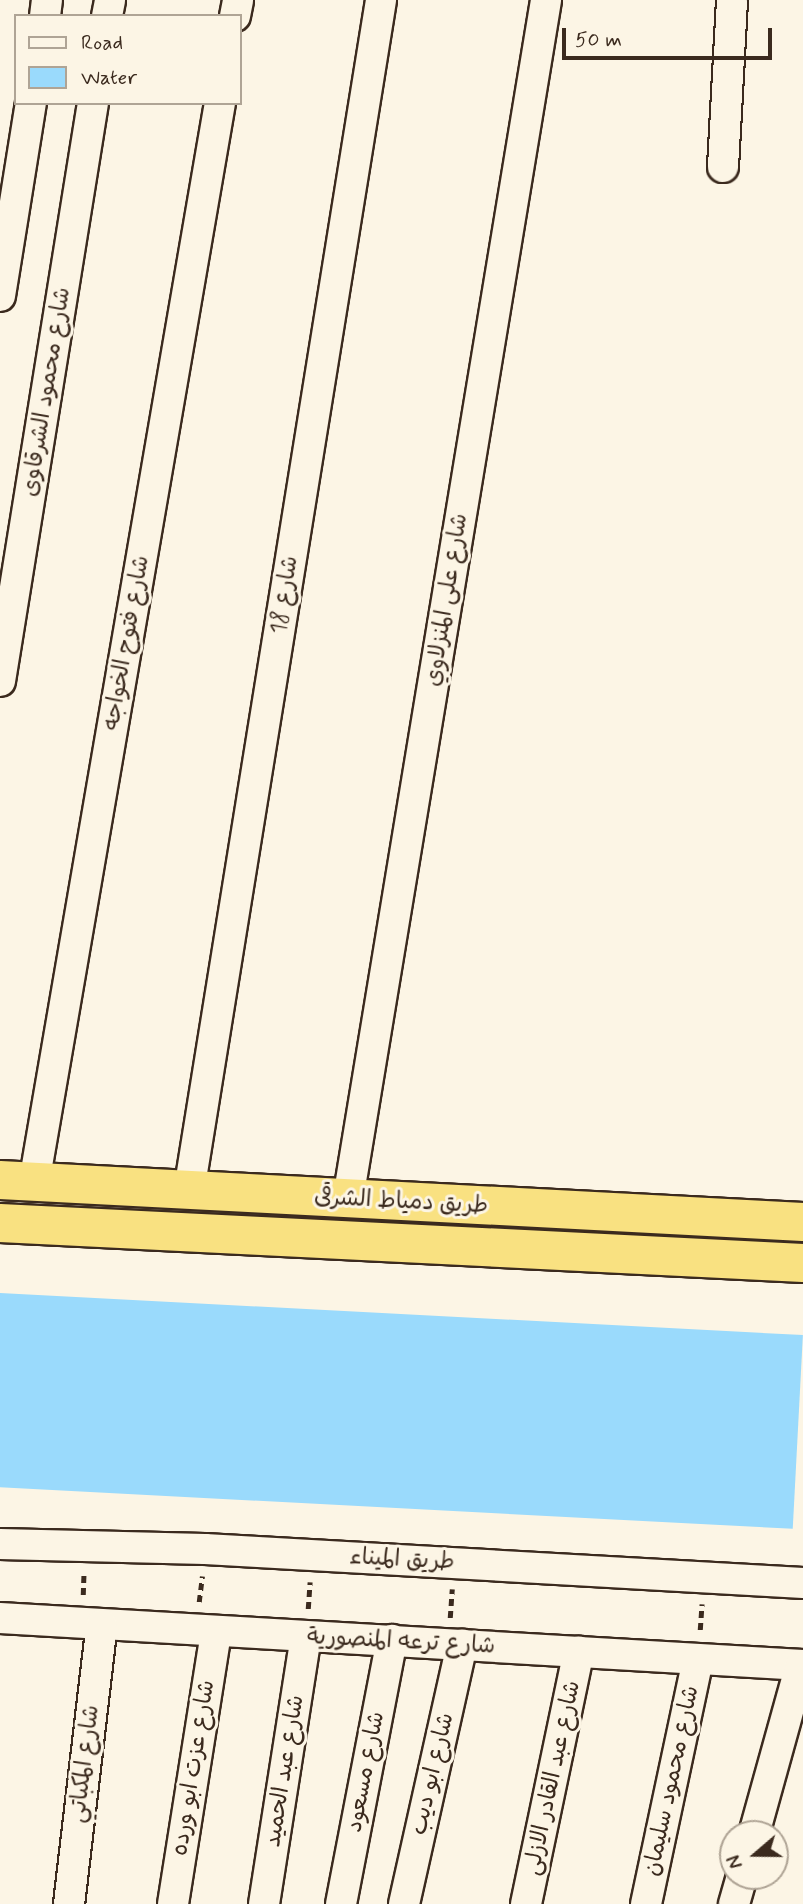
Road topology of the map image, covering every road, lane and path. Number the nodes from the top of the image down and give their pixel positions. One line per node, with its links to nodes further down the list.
1 (381, 0): 11 (street, شارع 18)
2 (546, 0): 12 (street, شارع على المنزلاوي)
3 (732, 0): 7 (street)
4 (31, 105): 8 (street)
5 (93, 105): 9 (street, شارع محمود الشرقاوى)
6 (220, 105): 10 (street, شارع فتوح الخواجه)
7 (723, 167)
8 (0, 296)
9 (0, 681)
10 (17, 1181): 11 (highway, طريق دمياط الشرقى)
11 (189, 1191): 12 (highway, طريق دمياط الشرقى)
12 (348, 1199): 13 (highway, طريق دمياط الشرقى)
13 (803, 1222)
14 (0, 1223): 15 (highway, طريق دمياط الشرقى)
15 (803, 1263)
16 (0, 1544): 17 (street, طريق الميناء)
17 (86, 1546): 18 (street, طريق الميناء); 24 (path)
18 (205, 1549): 19 (street, طريق الميناء); 25 (path)
19 (312, 1555): 20 (street, طريق الميناء); 26 (path)
20 (454, 1563): 21 (street, طريق الميناء); 28 (path)
21 (704, 1578): 22 (street, طريق الميناء); 30 (path)
22 (803, 1583)
23 (0, 1618): 24 (street, شارع ترعه المنصورية)
24 (91, 1624): 25 (street, شارع ترعه المنصورية); 33 (street, شارع المكباتي)
25 (206, 1631): 26 (street, شارع ترعه المنصورية); 34 (street, شارع عزت ابو ورده)
26 (306, 1637): 27 (street, شارع ترعه المنصورية); 35 (street, شارع عبد الحميد)
27 (392, 1640): 28 (street, شارع ترعه المنصورية); 36 (street, شارع مسعود)
28 (455, 1644): 29 (street, شارع ترعه المنصورية); 37 (street, شارع ابو ديب)
29 (579, 1651): 30 (street, شارع ترعه المنصورية); 38 (street, شارع عبد القادر الازلى)
30 (698, 1659): 31 (street, شارع ترعه المنصورية); 39 (street, شارع محمود سليمان)
31 (802, 1665): 32 (street)
32 (758, 1820)
33 (69, 1904)
34 (173, 1904)
35 (264, 1904)
36 (341, 1904)
37 (404, 1904)
38 (526, 1904)
39 (646, 1904)

